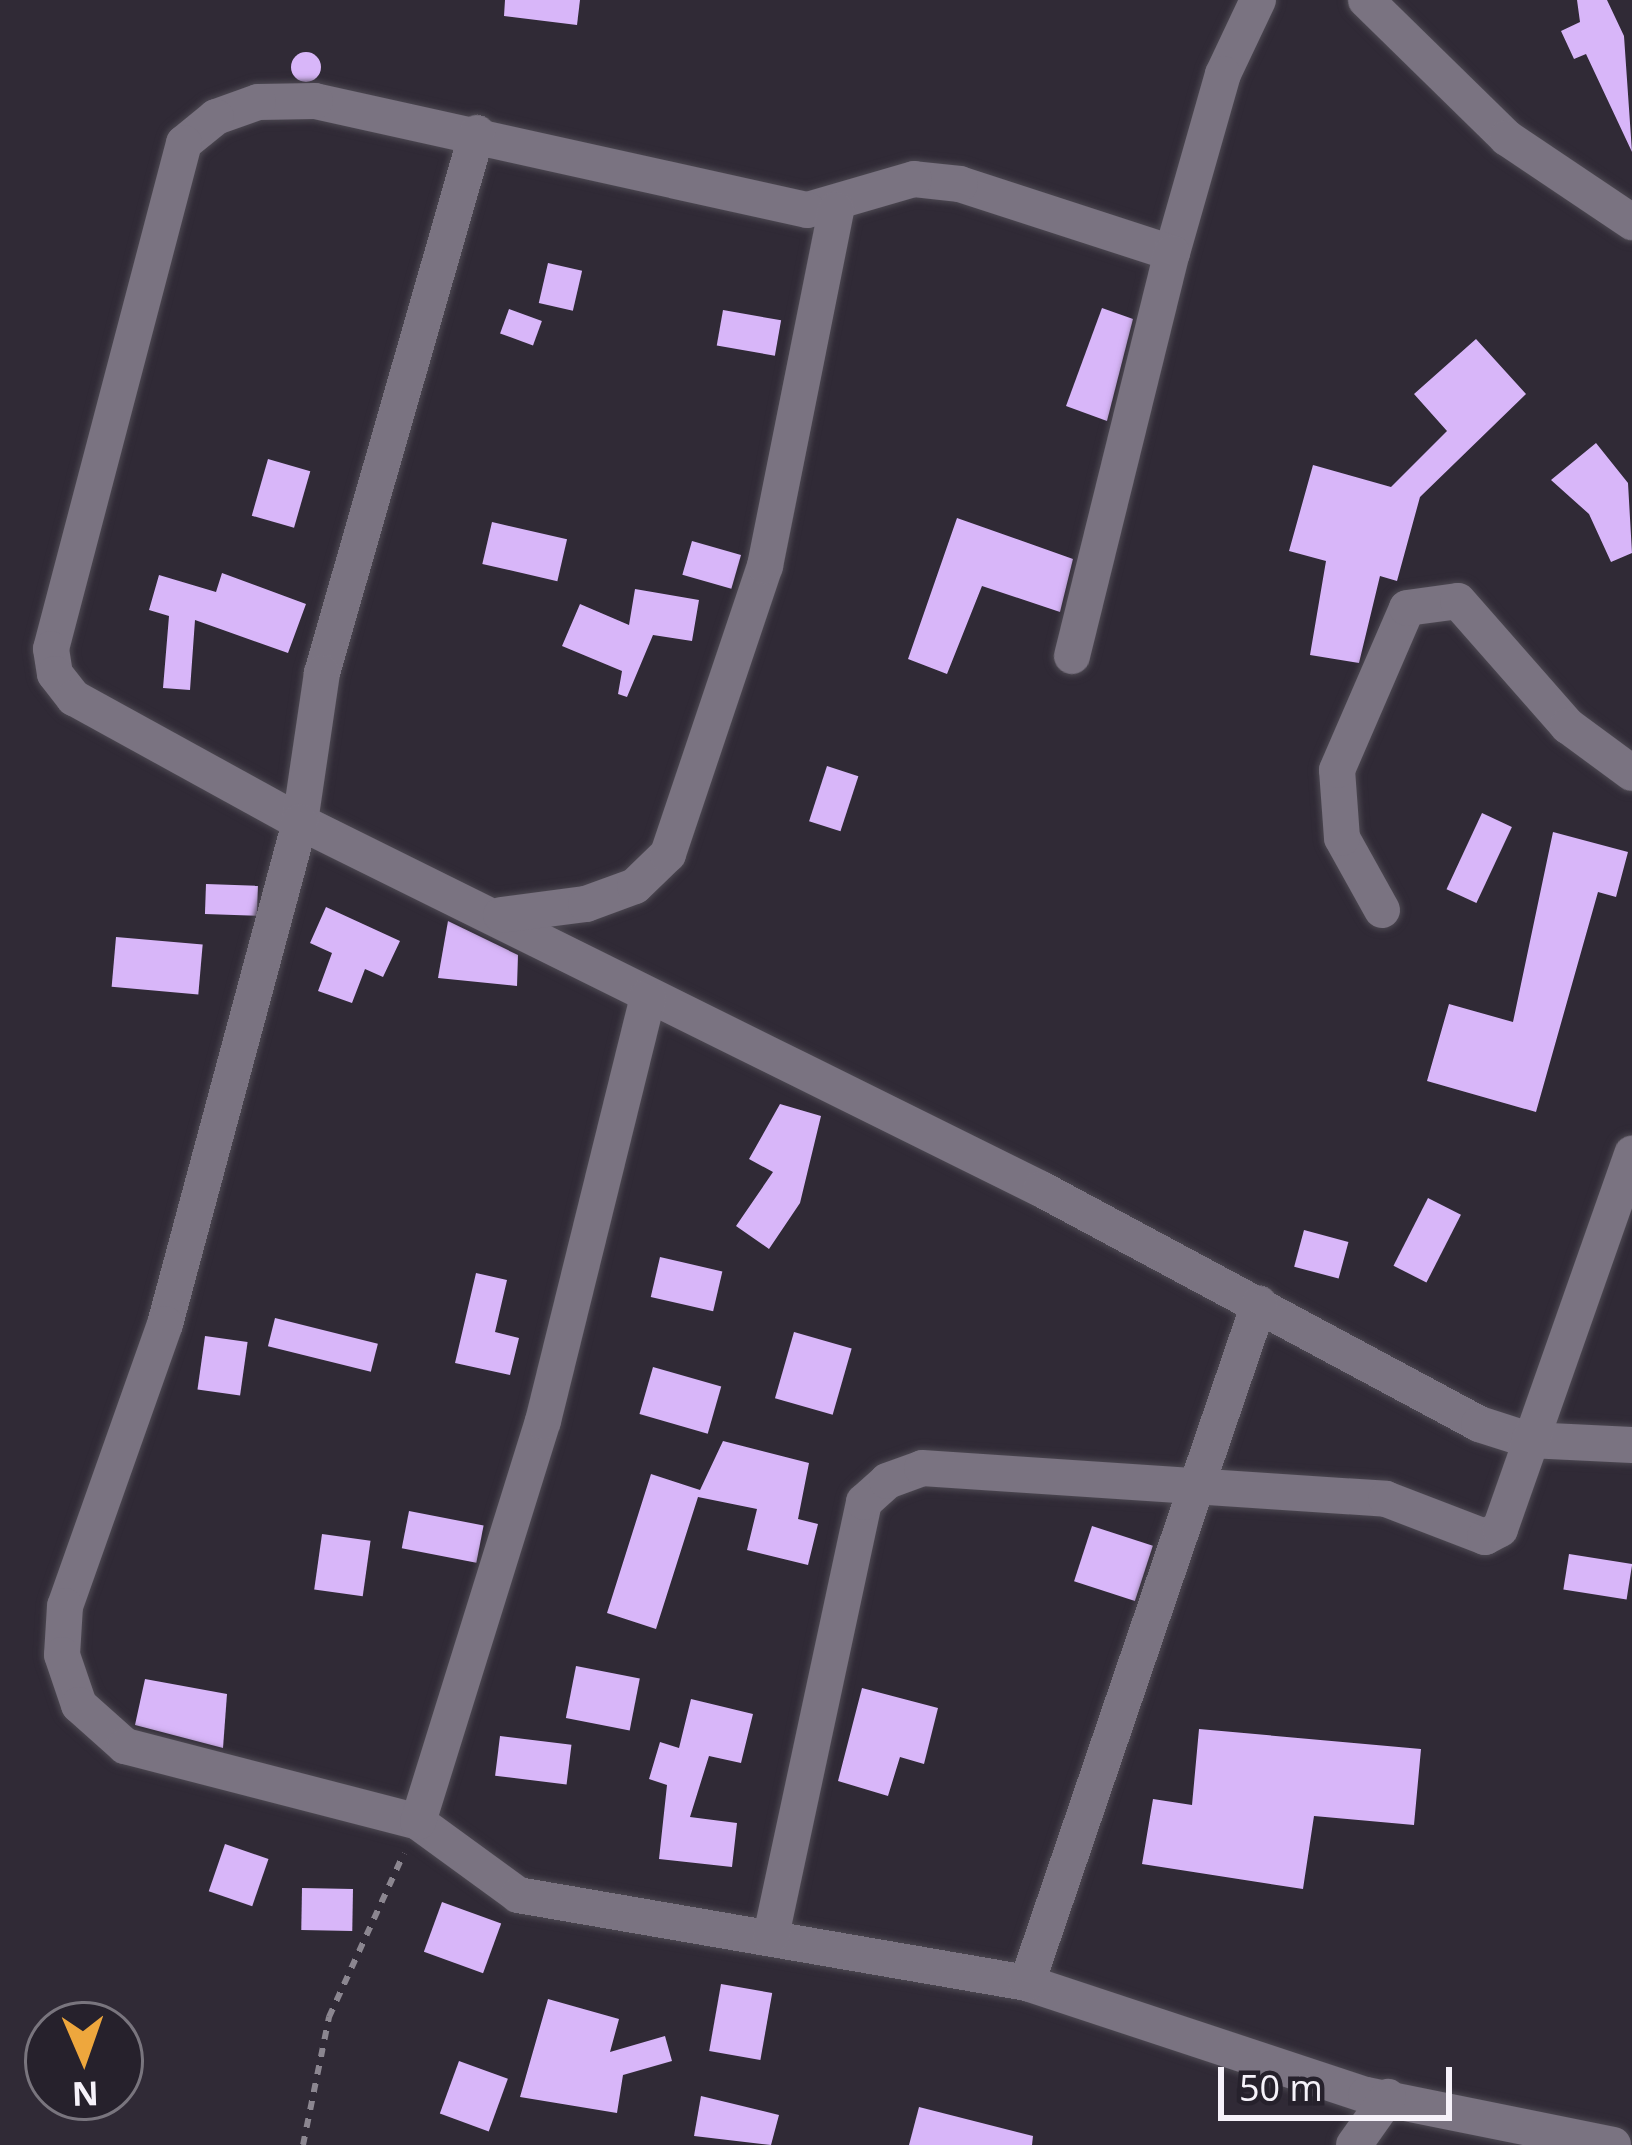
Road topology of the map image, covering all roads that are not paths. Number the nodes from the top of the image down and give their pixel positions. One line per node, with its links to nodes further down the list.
1 (1258, 0): 8 (street)
2 (1366, 0): 5 (street)
3 (477, 133): 6 (street); 11 (street); 11 (street)
4 (1632, 185): 5 (street)
5 (1596, 198): 7 (street)
6 (836, 210): 8 (street); 13 (street)
7 (1632, 222)
8 (1172, 253): 9 (street)
9 (1072, 656)
10 (1632, 773): 12 (street)
11 (300, 822): 13 (street); 20 (street)
12 (1382, 910)
13 (501, 915): 14 (street)
14 (648, 997): 16 (street); 20 (street)
15 (1632, 1154): 17 (street)
16 (1259, 1304): 17 (street); 19 (street)
17 (1529, 1441): 18 (street); 19 (street)
18 (1632, 1445)
19 (1201, 1491): 21 (street); 22 (street)
20 (418, 1822): 21 (street)
21 (771, 1936): 22 (street)
22 (1027, 1983): 23 (street)
23 (1388, 2097): 24 (street); 25 (street)
24 (1354, 2145)
25 (1613, 2145)

